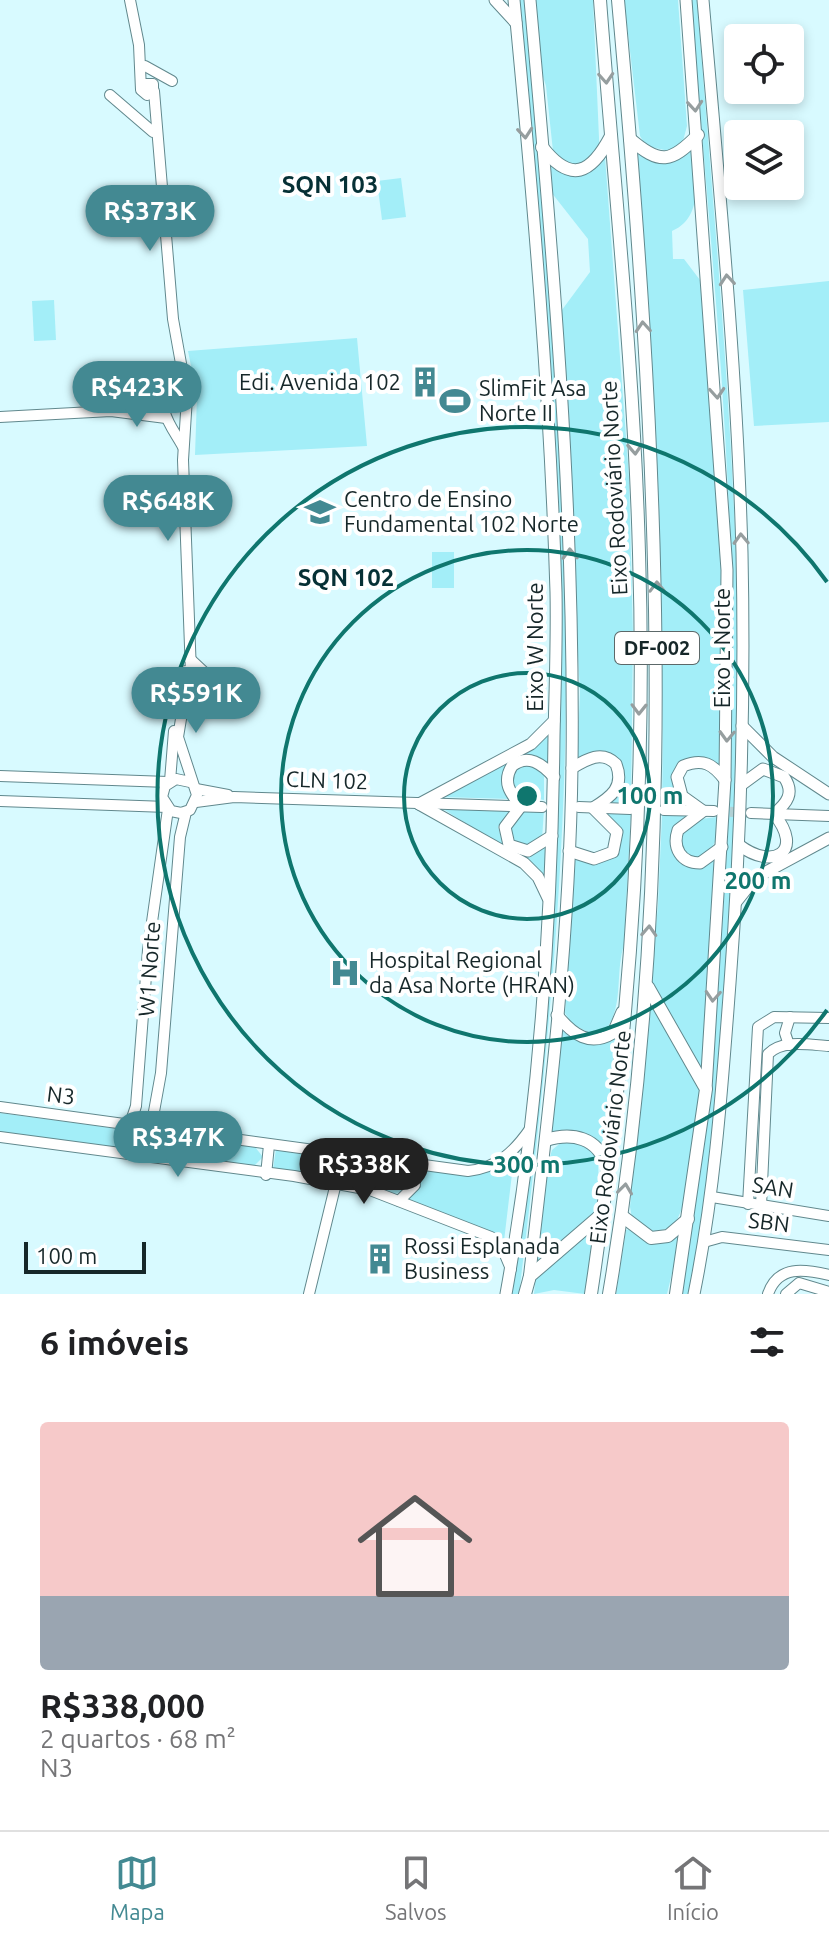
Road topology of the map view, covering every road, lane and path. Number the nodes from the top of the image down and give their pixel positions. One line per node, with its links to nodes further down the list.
1 (130, 0): 10 (main road)
2 (139, 0): 10 (main road)
3 (495, 0): 11 (main road)
4 (514, 0): 11 (main road, Eixo W Norte)
5 (530, 0): 22 (main road, Eixo W Norte)
6 (600, 0): 19 (highway, Eixo Rodoviário Norte / DF-002, one-way to 19)
7 (618, 0): 20 (highway, Eixo Rodoviário Norte / DF-002)
8 (686, 0): 18 (main road, Eixo L Norte, one-way to 18)
9 (705, 3): 39 (main road, Eixo L Norte, one-way to 9)
10 (135, 16): 12 (main road)
11 (516, 24): 38 (main road, Eixo W Norte, one-way to 38)
12 (139, 45): 13 (main road); 15 (main road)
13 (145, 66): 14 (main road); 15 (main road)
14 (172, 81)
15 (148, 88): 17 (main road); 21 (main road)
16 (110, 95): 17 (main road)
17 (153, 132): 21 (main road)
18 (698, 135): 20 (highway); 43 (main road, Eixo L Norte, one-way to 43)
19 (611, 136): 22 (highway); 76 (highway, Eixo Rodoviário Norte / DF-002, one-way to 76)
20 (630, 139): 75 (highway, Eixo Rodoviário Norte / DF-002, one-way to 20)
21 (159, 146): 23 (main road)
22 (542, 147): 40 (main road, Eixo W Norte, one-way to 22)
23 (178, 356): 24 (main road); 25 (main road)
24 (184, 389): 25 (main road); 27 (main road)
25 (168, 391): 26 (main road); 29 (main road)
26 (111, 411): 28 (main road); 29 (main road)
27 (186, 416): 29 (main road); 30 (main road)
28 (0, 417)
29 (168, 420): 30 (main road)
30 (184, 449): 31 (main road)
31 (187, 638): 32 (main road); 33 (main road)
32 (189, 658): 33 (main road); 34 (main road)
33 (187, 673): 36 (main road)
34 (205, 673)
35 (166, 686): 37 (main road)
36 (183, 688): 37 (main road); 45 (main road)
37 (178, 703): 44 (main road)
38 (555, 720): 42 (main road, Eixo W Norte); 51 (main road)
39 (742, 726): 46 (main road, Eixo L Norte); 47 (main road)
40 (572, 768): 57 (main road); 72 (main road, Eixo W Norte)
41 (0, 776): 44 (main road)
42 (554, 777): 53 (main road); 67 (main road, Eixo W Norte)
43 (725, 780): 60 (main road); 71 (main road, Eixo L Norte)
44 (169, 782): 45 (main road); 56 (main road)
45 (193, 785): 48 (main road, CLN 102); 50 (main road)
46 (741, 785): 63 (main road); 70 (main road, Eixo L Norte)
47 (829, 794)
48 (234, 797): 50 (main road, CLN 102); 51 (main road, CLN 102)
49 (0, 801): 52 (main road)
50 (196, 802): 61 (main road)
51 (419, 804): 53 (main road, CLN 102); 73 (main road)
52 (141, 806): 56 (main road); 65 (main road)
53 (521, 806): 54 (main road, CLN 102); 67 (main road)
54 (542, 807)
55 (579, 807): 57 (main road)
56 (167, 808): 61 (main road); 65 (main road, W1 Norte)
57 (593, 808): 58 (main road); 72 (main road)
58 (630, 809)
59 (664, 810): 60 (main road)
60 (708, 811): 71 (main road)
61 (186, 812): 68 (main road, W1 Norte)
62 (751, 813): 63 (main road)
63 (774, 814): 64 (main road); 70 (main road)
64 (829, 816)
65 (164, 823): 66 (main road, W1 Norte)
66 (162, 835): 68 (main road); 83 (main road, W1 Norte)
67 (552, 836): 73 (main road, Eixo W Norte)
68 (180, 837): 84 (main road, W1 Norte)
69 (829, 838): 74 (main road)
70 (739, 845): 74 (main road, Eixo L Norte)
71 (722, 847): 82 (main road, Eixo L Norte, one-way to 82)
72 (569, 851): 77 (main road, Eixo W Norte)
73 (549, 902): 88 (main road, Eixo W Norte)
74 (736, 903): 96 (main road, Eixo L Norte)
75 (646, 985): 82 (highway, Eixo Rodoviário Norte); 101 (highway, Eixo Rodoviário Norte / DF-002, one-way to 75)
76 (627, 997): 77 (main road); 93 (highway, Eixo Rodoviário Norte / DF-002)
77 (557, 1015): 90 (main road, Eixo W Norte)
78 (790, 1017): 79 (main road); 80 (main road); 98 (main road)
79 (829, 1018)
80 (789, 1045): 81 (main road); 99 (main road)
81 (829, 1046)
82 (706, 1089): 103 (highway)
83 (136, 1106): 84 (main road); 86 (main road, W1 Norte)
84 (155, 1106): 87 (main road, W1 Norte)
85 (0, 1107): 86 (main road, N3)
86 (130, 1124): 87 (main road, N3)
87 (151, 1128): 91 (main road, N3)
88 (530, 1129): 92 (main road, N3); 106 (main road, Eixo W Norte)
89 (0, 1137): 94 (main road)
90 (546, 1140): 93 (highway); 108 (main road, Eixo W Norte)
91 (269, 1145): 92 (main road, N3); 94 (main road)
92 (400, 1162): 97 (main road)
93 (608, 1173): 100 (highway, Eixo Rodoviário Norte / DF-002)
94 (266, 1175): 95 (main road)
95 (336, 1183): 97 (main road); 110 (main road)
96 (712, 1197): 98 (main road, SAN); 104 (main road, Eixo L Norte)
97 (399, 1201): 106 (main road)
98 (748, 1204): 99 (main road, SAN)
99 (761, 1206): 102 (main road, SAN)
100 (602, 1214): 108 (highway, Eixo Rodoviário Norte); 113 (highway, Eixo Rodoviário Norte / DF-002)
101 (622, 1216): 103 (highway); 114 (highway, Eixo Rodoviário Norte / DF-002)
102 (829, 1216)
103 (688, 1219): 115 (highway)
104 (704, 1242): 105 (main road, SBN); 116 (main road, Eixo L Norte)
105 (829, 1250)
106 (511, 1269): 111 (main road, Eixo W Norte)
107 (829, 1275): 117 (main road)
108 (530, 1276): 112 (highway)
109 (829, 1292): 118 (main road)
110 (309, 1294)
111 (506, 1294)
112 (527, 1294)
113 (591, 1294)
114 (609, 1294)
115 (676, 1294)
116 (694, 1294)
117 (768, 1294)
118 (786, 1294)

